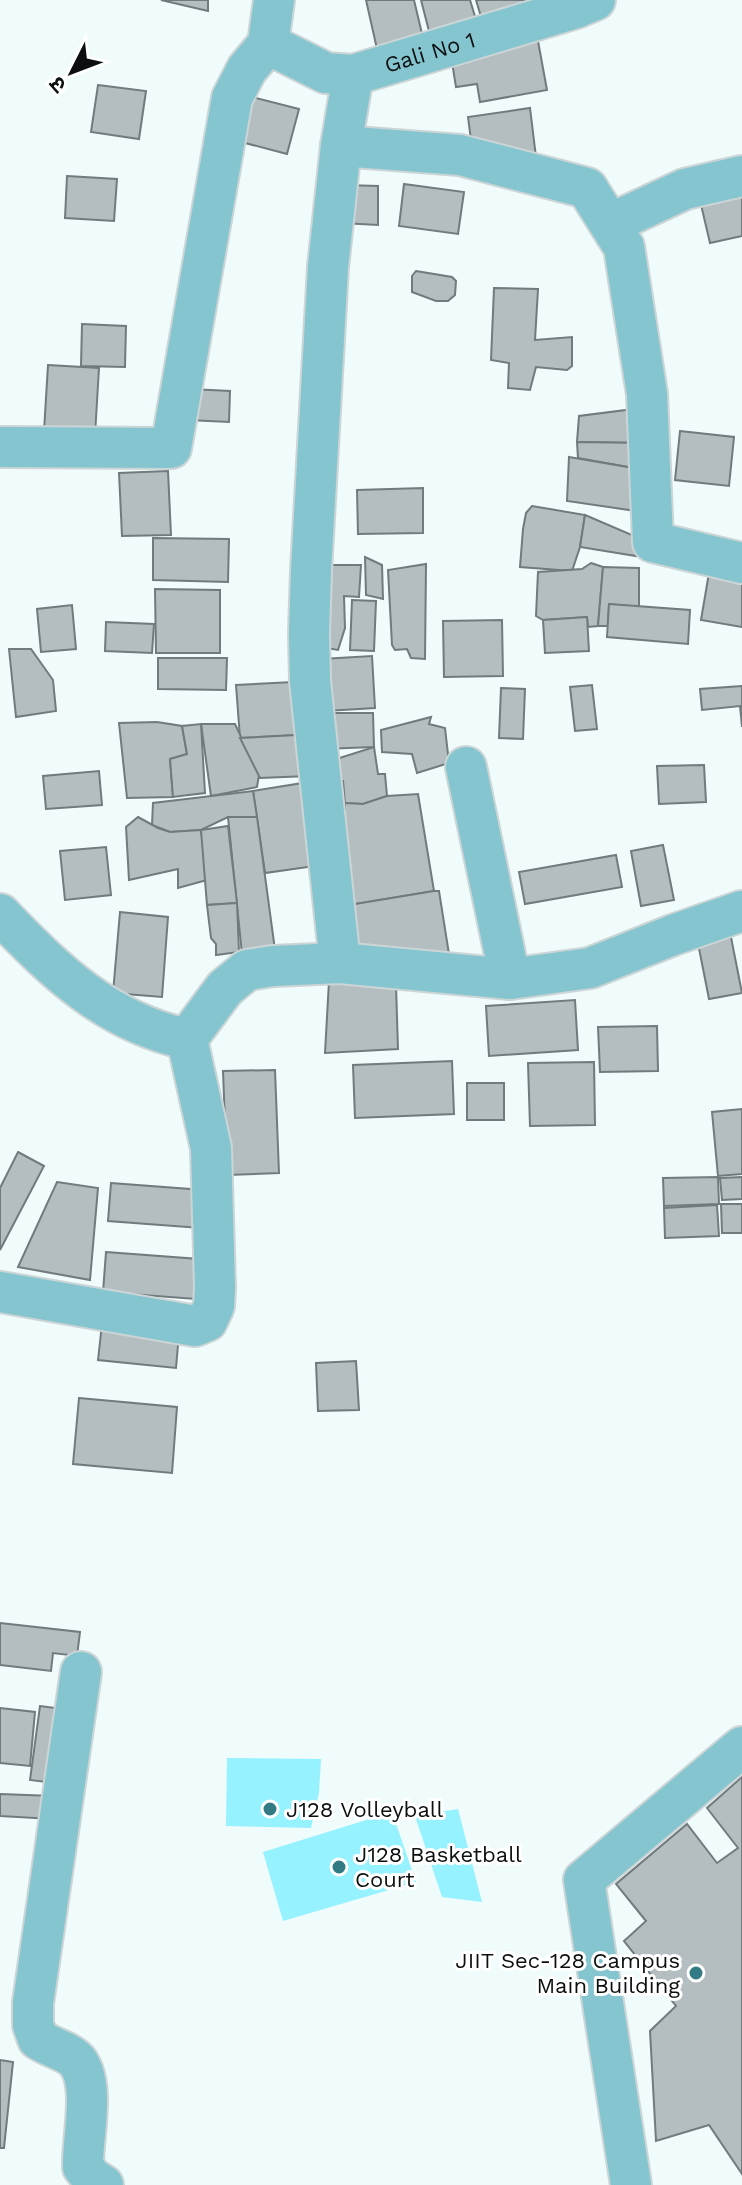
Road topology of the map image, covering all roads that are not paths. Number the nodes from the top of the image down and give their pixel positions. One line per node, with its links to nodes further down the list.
1 (274, 0): 3 (street)
2 (595, 0): 4 (street, Gali No 1)
3 (268, 44): 4 (street, Gali No 1); 8 (street)
4 (353, 75): 5 (street)
5 (341, 146): 7 (street); 13 (street)
6 (742, 176): 7 (street)
7 (610, 224): 9 (street)
8 (0, 447)
9 (742, 563)
10 (466, 767): 14 (street)
11 (742, 911): 14 (street)
12 (0, 914): 15 (street)
13 (340, 963): 14 (street); 15 (street)
14 (510, 979)
15 (187, 1039): 16 (street)
16 (0, 1292)
17 (81, 1672): 19 (street)
18 (742, 1747): 21 (street)
19 (19, 2038): 20 (street)
20 (103, 2185)
21 (631, 2185)

